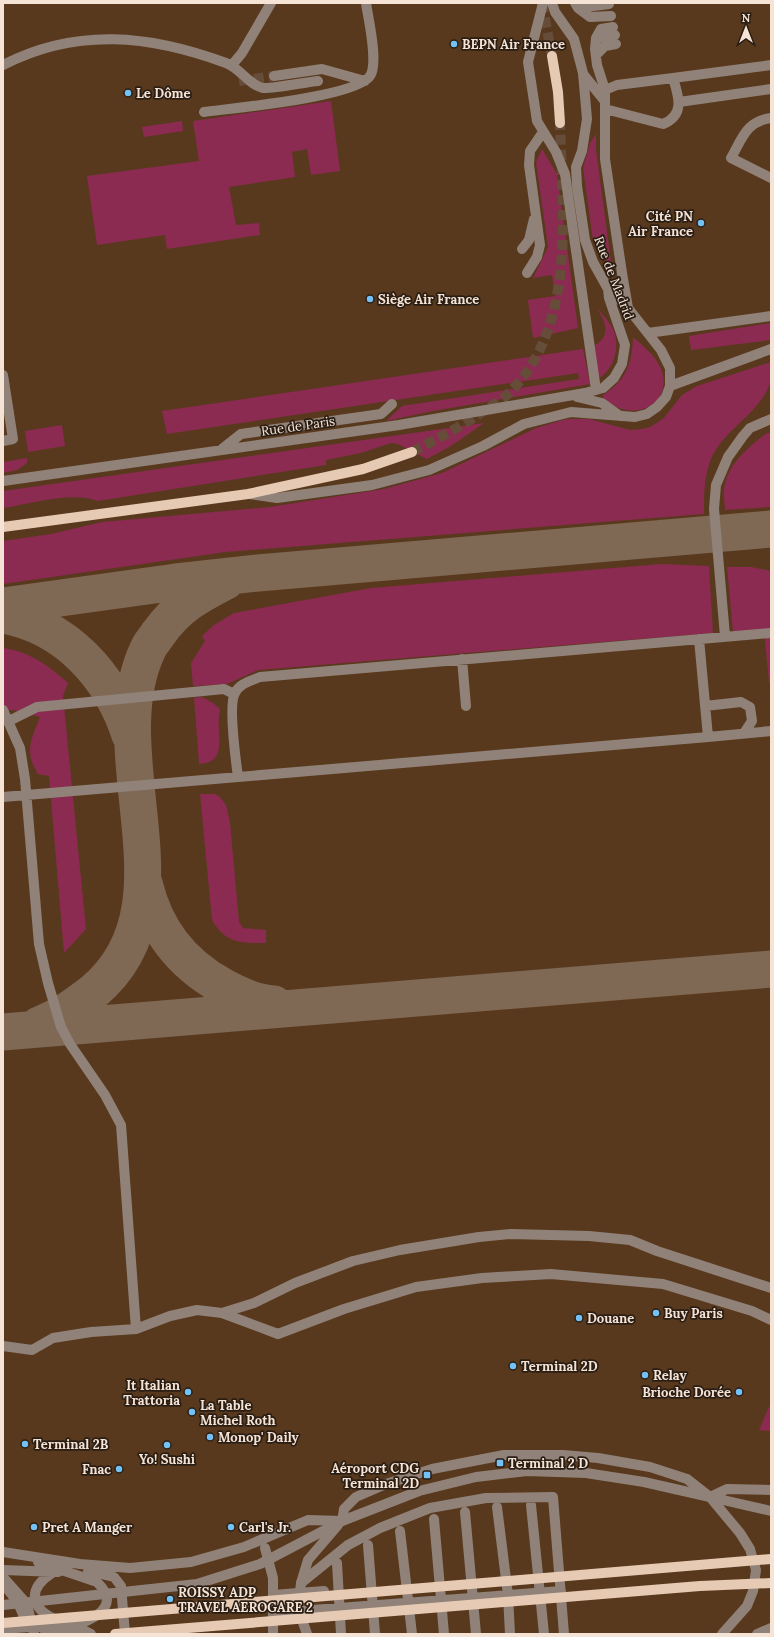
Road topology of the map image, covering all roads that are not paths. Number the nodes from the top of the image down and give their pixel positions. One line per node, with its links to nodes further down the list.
1 (271, 3): 11 (street)
2 (366, 3): 17 (street)
3 (543, 3): 24 (street)
4 (552, 3): 13 (street, Rue de Madrid)
5 (610, 4): 6 (street)
6 (577, 6): 7 (street)
7 (611, 16)
8 (596, 55): 8 (street); 19 (street)
9 (552, 56): 23 (main road)
10 (3, 65): 11 (street)
11 (232, 65): 16 (street)
12 (771, 65): 15 (street)
13 (582, 74): 19 (street); 29 (street, Rue de Madrid)
14 (274, 76): 17 (street)
15 (673, 78): 19 (street); 20 (street)
16 (318, 81)
17 (365, 81): 21 (street)
18 (771, 89): 20 (street)
19 (604, 100): 20 (street); 30 (street)
20 (679, 102)
21 (204, 112)
22 (771, 118): 25 (street)
23 (560, 123)
24 (543, 132): 26 (street); 36 (street)
25 (771, 178)
26 (535, 218): 27 (street); 28 (street)
27 (522, 249)
28 (527, 273)
29 (608, 289): 30 (street); 36 (street, Rue de Madrid)
30 (628, 308): 32 (street)
31 (771, 316): 32 (street)
32 (648, 333): 35 (street)
33 (771, 349): 35 (street)
34 (3, 375): 41 (street)
35 (670, 386): 39 (street)
36 (596, 390): 37 (street, Rue de Paris)
37 (572, 396): 39 (street); 42 (street, Rue de Paris)
38 (392, 404): 42 (street)
39 (620, 416): 45 (street)
40 (768, 420): 48 (street)
41 (3, 440)
42 (220, 450): 44 (street, Rue de Paris)
43 (412, 452): 45 (main road)
44 (3, 481)
45 (248, 494): 46 (main road)
46 (3, 528)
47 (771, 633): 48 (street)
48 (725, 636): 49 (street)
49 (699, 639): 50 (street); 53 (street)
50 (462, 659): 51 (street); 52 (street)
51 (234, 694): 55 (street); 59 (street)
52 (466, 706)
53 (705, 706): 57 (street); 58 (street)
54 (3, 710): 55 (street)
55 (9, 721): 60 (street)
56 (771, 731): 57 (street)
57 (744, 733): 58 (street)
58 (708, 737): 59 (street)
59 (238, 777): 60 (street)
60 (27, 795): 61 (street); 65 (street)
61 (3, 797)
62 (771, 1288): 63 (street)
63 (222, 1313): 64 (street); 65 (street)
64 (771, 1320)
65 (136, 1329): 66 (street)
66 (3, 1346)
67 (748, 1488): 68 (street); 69 (street); 70 (street)
68 (771, 1490)
69 (771, 1495)
70 (710, 1497): 73 (street); 76 (street); 76 (street); 129 (street, bridge)
71 (531, 1505): 87 (street)
72 (497, 1506): 89 (street)
73 (771, 1511)
74 (466, 1512): 90 (street)
75 (434, 1519): 92 (street)
76 (342, 1521): 80 (street); 91 (street, bridge); 105 (street, bridge)
77 (400, 1531): 95 (street)
78 (368, 1545): 96 (street)
79 (265, 1548): 100 (street)
80 (6, 1552): 84 (street)
81 (771, 1559): 109 (main road, bridge)
82 (336, 1563): 97 (street)
83 (3, 1570): 85 (street)
84 (66, 1572): 85 (street); 113 (street); 119 (street)
85 (52, 1573): 113 (street)
86 (559, 1574): 87 (street); 91 (street); 98 (street)
87 (538, 1575): 89 (street); 99 (street)
88 (3, 1577): 115 (street, bridge)
89 (506, 1578): 90 (street); 101 (street)
90 (471, 1580): 92 (street); 102 (street)
91 (301, 1583): 114 (street, bridge)
92 (440, 1583): 95 (street); 103 (street)
93 (771, 1583): 118 (main road, bridge)
94 (3, 1585): 110 (street)
95 (407, 1585): 96 (street); 104 (street)
96 (371, 1588): 97 (street); 106 (street)
97 (338, 1590): 100 (street); 107 (street)
98 (560, 1591): 99 (street); 128 (street)
99 (540, 1593): 101 (street); 127 (street)
100 (273, 1595): 108 (street)
101 (508, 1595): 102 (street); 126 (street)
102 (473, 1598): 103 (street); 125 (street)
103 (441, 1600): 104 (street); 124 (street)
104 (409, 1602): 106 (street); 123 (street)
105 (3, 1605)
106 (373, 1605): 107 (street); 122 (street)
107 (340, 1608): 108 (street); 121 (street)
108 (273, 1612): 120 (street)
109 (3, 1622)
110 (26, 1626): 111 (street); 113 (street)
111 (3, 1628)
112 (771, 1628): 130 (street)
113 (68, 1630): 116 (street); 117 (street)
114 (308, 1633)
115 (34, 1634)
116 (45, 1634)
117 (91, 1634)
118 (115, 1634)
119 (124, 1634)
120 (273, 1634)
121 (341, 1634)
122 (375, 1634)
123 (412, 1634)
124 (444, 1634)
125 (476, 1634)
126 (510, 1634)
127 (544, 1634)
128 (564, 1634)
129 (722, 1634)
130 (757, 1634)

